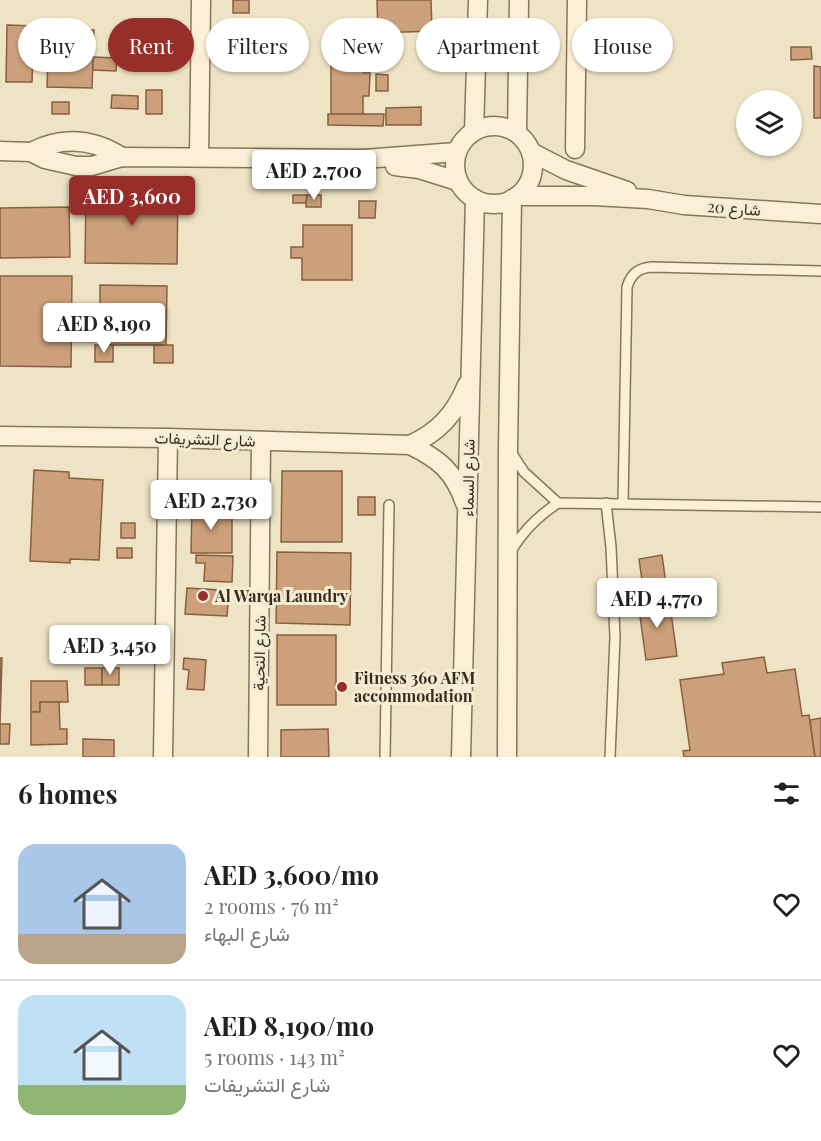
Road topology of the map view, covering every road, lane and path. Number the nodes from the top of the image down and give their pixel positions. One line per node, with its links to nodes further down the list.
1 (201, 0): 13 (street)
2 (478, 0): 5 (street)
3 (519, 0): 6 (street)
4 (577, 0): 7 (street)
5 (474, 131): 6 (street); 10 (street)
6 (517, 133): 11 (street)
7 (575, 149)
8 (0, 152): 9 (street)
9 (31, 152): 12 (street); 12 (street)
10 (456, 152): 14 (street); 15 (street)
11 (531, 152): 16 (street); 18 (street, شارع 20)
12 (122, 157): 13 (street)
13 (199, 157): 14 (street)
14 (364, 159): 15 (street)
15 (457, 181): 17 (street)
16 (515, 198): 17 (street); 18 (street, شارع 20); 26 (street)
17 (475, 200): 21 (street, شارع السماء)
18 (648, 200): 19 (street, شارع 20)
19 (821, 214)
20 (821, 271): 29 (lane)
21 (470, 377): 25 (street); 32 (street, شارع السماء)
22 (0, 436): 23 (street, شارع التشريفات)
23 (168, 438): 24 (street, شارع التشريفات); 34 (street)
24 (261, 441): 25 (street, شارع التشريفات); 35 (street, شارع التحية)
25 (410, 445): 32 (street, شارع التشريفات)
26 (508, 447): 27 (lane); 33 (street)
27 (558, 502): 28 (lane); 33 (lane)
28 (606, 503): 29 (lane); 39 (lane)
29 (623, 503): 31 (lane)
30 (389, 505): 36 (lane)
31 (821, 507)
32 (467, 510): 37 (street, شارع السماء)
33 (507, 560): 38 (street)
34 (163, 757)
35 (258, 757)
36 (385, 757)
37 (461, 757)
38 (507, 757)
39 (610, 757)

